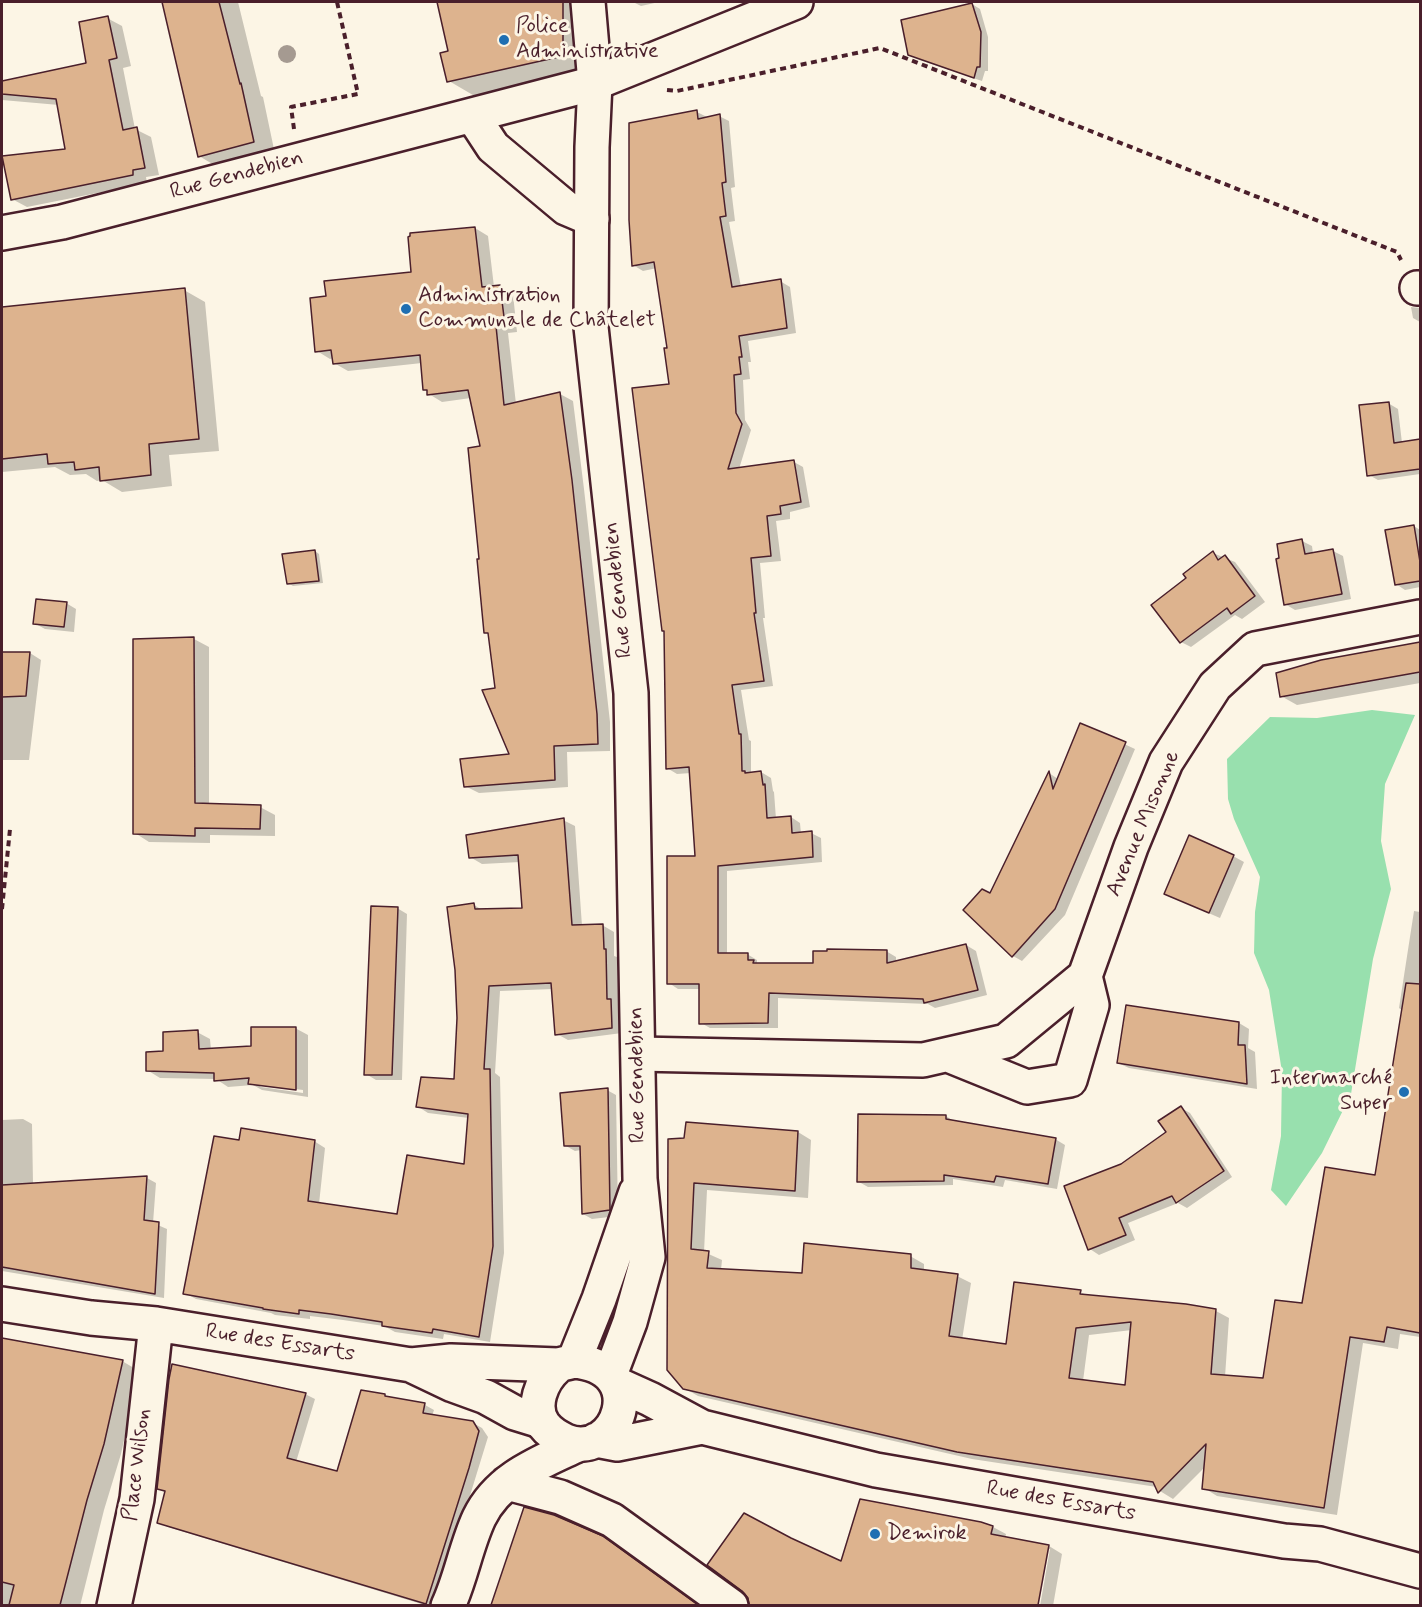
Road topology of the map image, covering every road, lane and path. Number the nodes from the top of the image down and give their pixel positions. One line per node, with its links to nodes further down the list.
1 (337, 2): 7 (path)
2 (588, 2): 4 (street, Rue Gendebien)
3 (796, 2): 4 (street, Rue Gendebien)
4 (595, 83): 6 (street, Rue Gendebien); 8 (street, Rue Gendebien)
5 (665, 90): 10 (path)
6 (472, 115): 7 (street, Rue Gendebien); 8 (street)
7 (299, 160): 9 (street, Rue Gendebien)
8 (592, 219): 15 (street, Rue Gendebien)
9 (2, 233)
10 (1419, 288)
11 (1420, 617): 14 (street, Avenue Misonne)
12 (10, 829): 13 (path)
13 (2, 909)
14 (1085, 976): 16 (street); 16 (street)
15 (638, 1054): 16 (street); 17 (street, Rue Gendebien)
16 (948, 1054)
17 (640, 1179): 20 (street, Rue Gendebien); 22 (street, Rue Gendebien)
18 (2, 1304): 19 (street, Rue des Essarts)
19 (156, 1324): 21 (street, Rue des Essarts); 28 (street, Place Wilson)
20 (566, 1363): 21 (street, Rue des Essarts); 22 (street); 23 (street)
21 (411, 1365): 23 (street)
22 (614, 1380): 24 (street, Rue des Essarts); 25 (street)
23 (541, 1421): 25 (street)
24 (702, 1427): 25 (street, Rue des Essarts); 27 (street, Rue des Essarts)
25 (586, 1443): 26 (street)
26 (507, 1483): 29 (street); 30 (street)
27 (1420, 1571)
28 (114, 1605)
29 (448, 1605)
30 (731, 1605)

